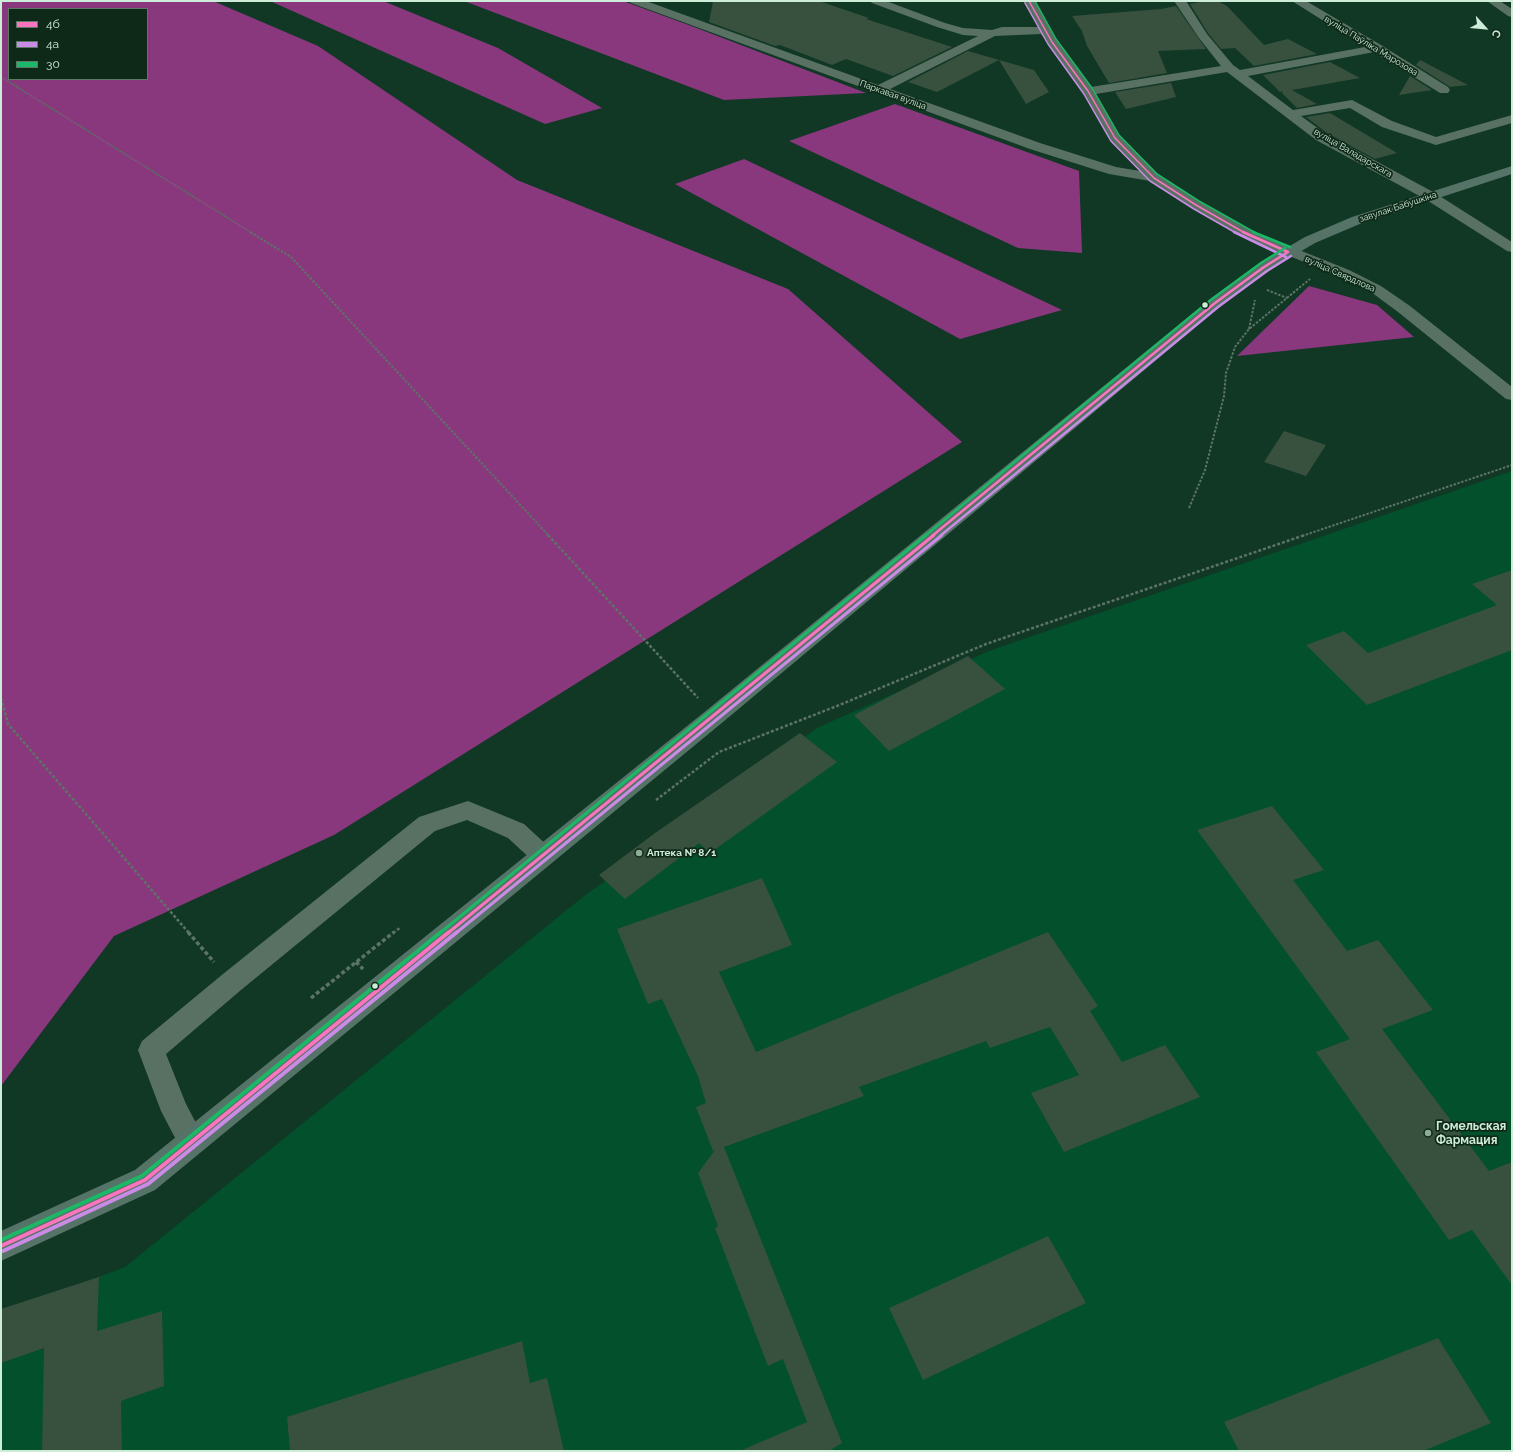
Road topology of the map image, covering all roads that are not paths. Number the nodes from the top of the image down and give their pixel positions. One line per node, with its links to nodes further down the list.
1 (635, 1): 12 (street, Паркавая вуліца)
2 (876, 1): 9 (street)
3 (1029, 1): 8 (street, вуліца Свярдлова)
4 (1180, 1): 11 (street, вуліца Валадарскага)
5 (1298, 1): 10 (street, вуліца Паўліка Марозова)
6 (1493, 1): 7 (street)
7 (1512, 14)
8 (1045, 30): 9 (street); 14 (street, вуліца Свярдлова)
9 (992, 33): 12 (street)
10 (1377, 48): 11 (street); 13 (street, вуліца Паўліка Марозова)
11 (1234, 71): 14 (street); 15 (street, вуліца Валадарскага)
12 (878, 90): 18 (street, Паркавая вуліца)
13 (1444, 90)
14 (1088, 91): 18 (street, вуліца Свярдлова)
15 (1291, 114): 16 (street); 19 (street, вуліца Валадарскага)
16 (1512, 119)
17 (1512, 170): 19 (main road, завулак Бабушкіна)
18 (1154, 178): 21 (street, вуліца Свярдлова)
19 (1430, 196): 20 (street, вуліца Валадарскага); 21 (main road, завулак Бабушкіна)
20 (1512, 248)
21 (1288, 252): 22 (street, вуліца Свярдлова); 23 (main road, завулак Бабушкіна)
22 (1512, 395)
23 (542, 855): 24 (main road, завулак Бабушкіна); 24 (street)
24 (192, 1142): 25 (main road, завулак Бабушкіна)
25 (1, 1246)

